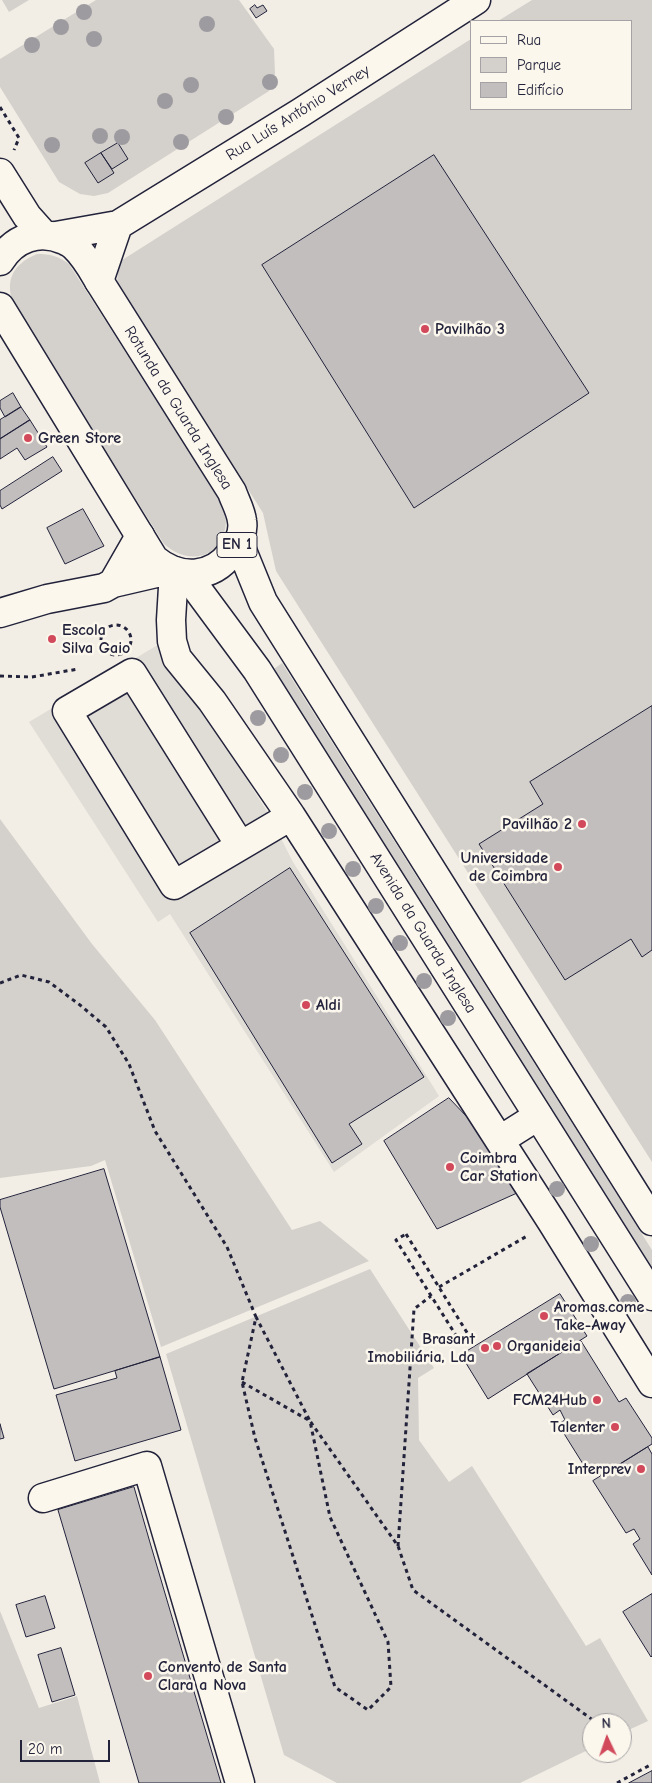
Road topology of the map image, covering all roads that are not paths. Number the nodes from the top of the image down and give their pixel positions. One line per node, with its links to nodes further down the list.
1 (476, 0): 3 (main road, Rua Luís António Verney)
2 (0, 173): 4 (main road, EN 1)
3 (118, 225): 4 (main road); 6 (main road)
4 (50, 235): 5 (main road); 6 (main road, Rotunda da Guarda Inglesa / EN 1)
5 (0, 261)
6 (99, 281): 9 (main road, Rotunda da Guarda Inglesa / EN 1)
7 (0, 307): 8 (main road)
8 (140, 536): 10 (main road); 11 (main road)
9 (238, 543): 10 (main road, Rotunda da Guarda Inglesa / EN 1); 17 (main road)
10 (176, 572): 11 (main road, Rotunda da Guarda Inglesa); 13 (main road); 15 (main road, Avenida da Guarda Inglesa)
11 (113, 584): 12 (main road, Rotunda da Guarda Inglesa)
12 (0, 613)
13 (291, 816): 14 (main road); 16 (main road)
14 (240, 845): 14 (main road)
15 (538, 1116): 16 (main road); 18 (main road, Avenida da Guarda Inglesa)
16 (500, 1140): 19 (main road)
17 (652, 1221)
18 (652, 1296)
19 (652, 1383)
20 (43, 1498): 21 (main road)
21 (240, 1783)

